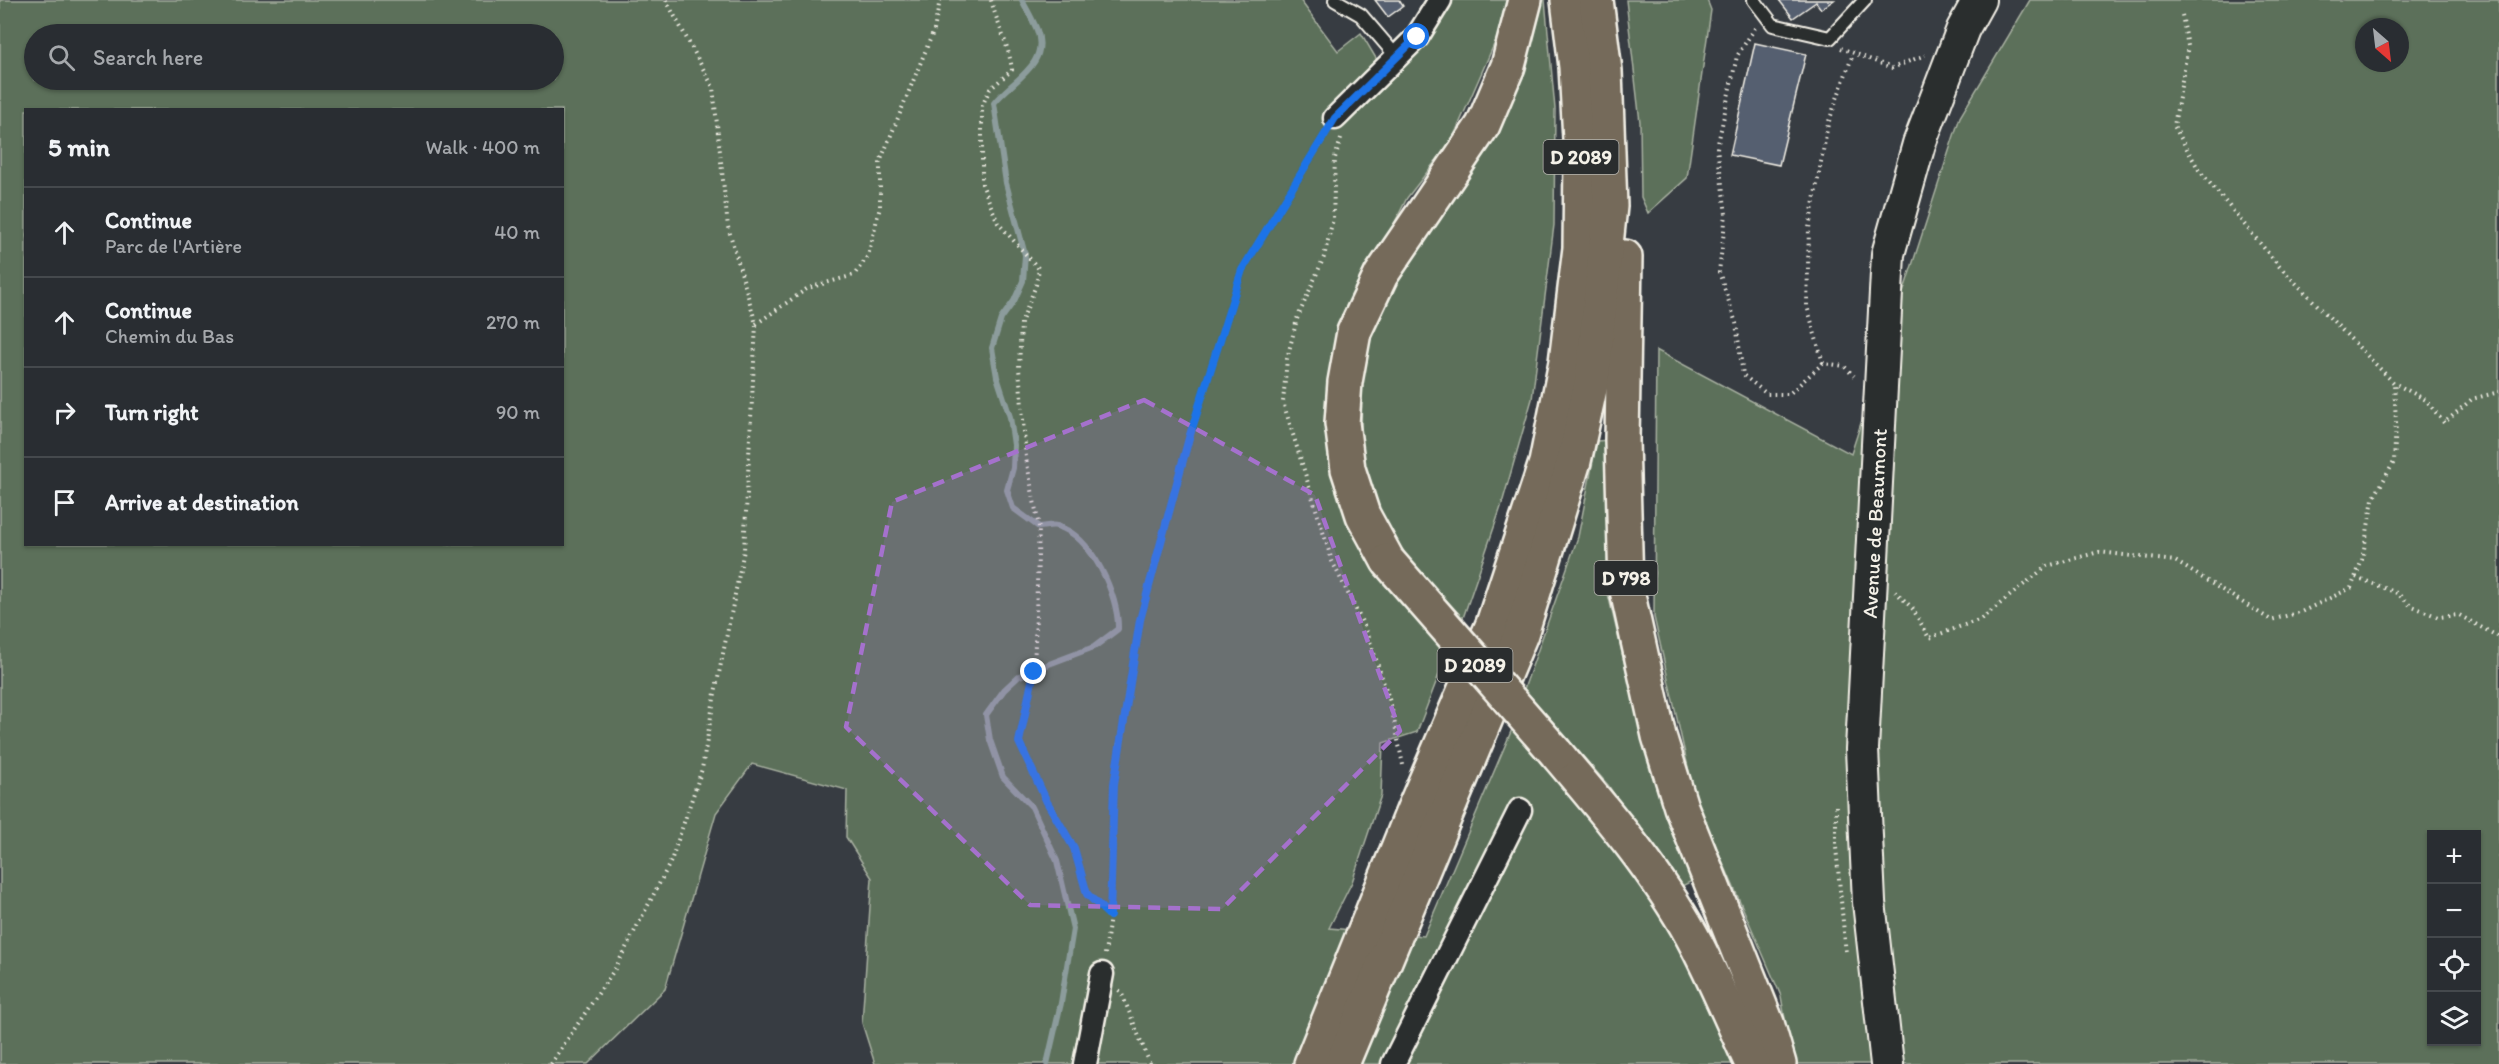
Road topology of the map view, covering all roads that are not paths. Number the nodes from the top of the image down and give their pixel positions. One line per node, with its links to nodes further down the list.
1 (1335, 0): 9 (lane)
2 (1440, 0): 9 (street)
3 (1525, 0): 18 (highway, bridge)
4 (1568, 0): 15 (highway, D 2089)
5 (1596, 0): 10 (highway, D 2089)
6 (1754, 0): 7 (lane)
7 (1865, 0)
8 (1979, 0): 20 (main road, Avenue de Beaumont)
9 (1396, 57): 11 (street)
10 (1605, 71): 16 (highway, D 2089); 19 (highway, D 798)
11 (1335, 118)
12 (1520, 810): 17 (street)
13 (1102, 974): 14 (street)
14 (1085, 1064)
15 (1311, 1064)
16 (1342, 1064)
17 (1393, 1064)
18 (1752, 1064)
19 (1779, 1064)
20 (1887, 1064)

